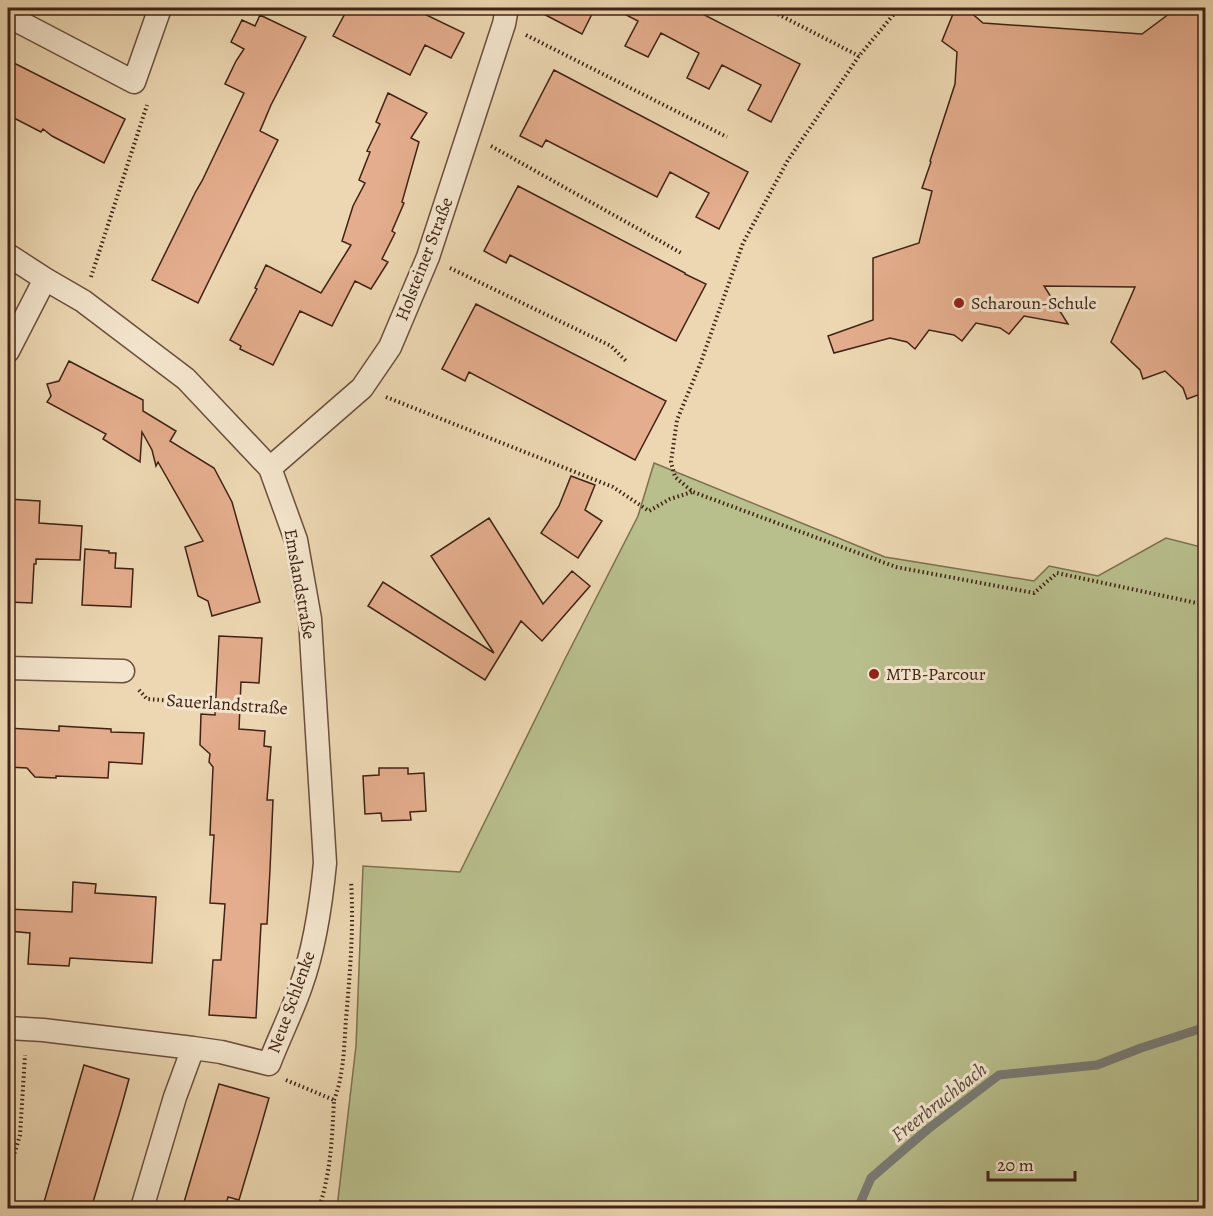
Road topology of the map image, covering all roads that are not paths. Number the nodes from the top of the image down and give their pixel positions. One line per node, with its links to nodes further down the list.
1 (160, 8): 2 (street)
2 (8, 16)
3 (506, 16): 7 (street, Holsteiner Straße)
4 (8, 255): 5 (street, Emslandstraße)
5 (45, 279): 6 (street); 7 (street, Emslandstraße)
6 (8, 351)
7 (270, 468): 10 (street, Emslandstraße)
8 (8, 668): 9 (street)
9 (123, 671)
10 (324, 871): 12 (street, Neue Schlenke)
11 (17, 1028): 12 (street, Neue Schlenke)
12 (193, 1048): 13 (street)
13 (142, 1209)

